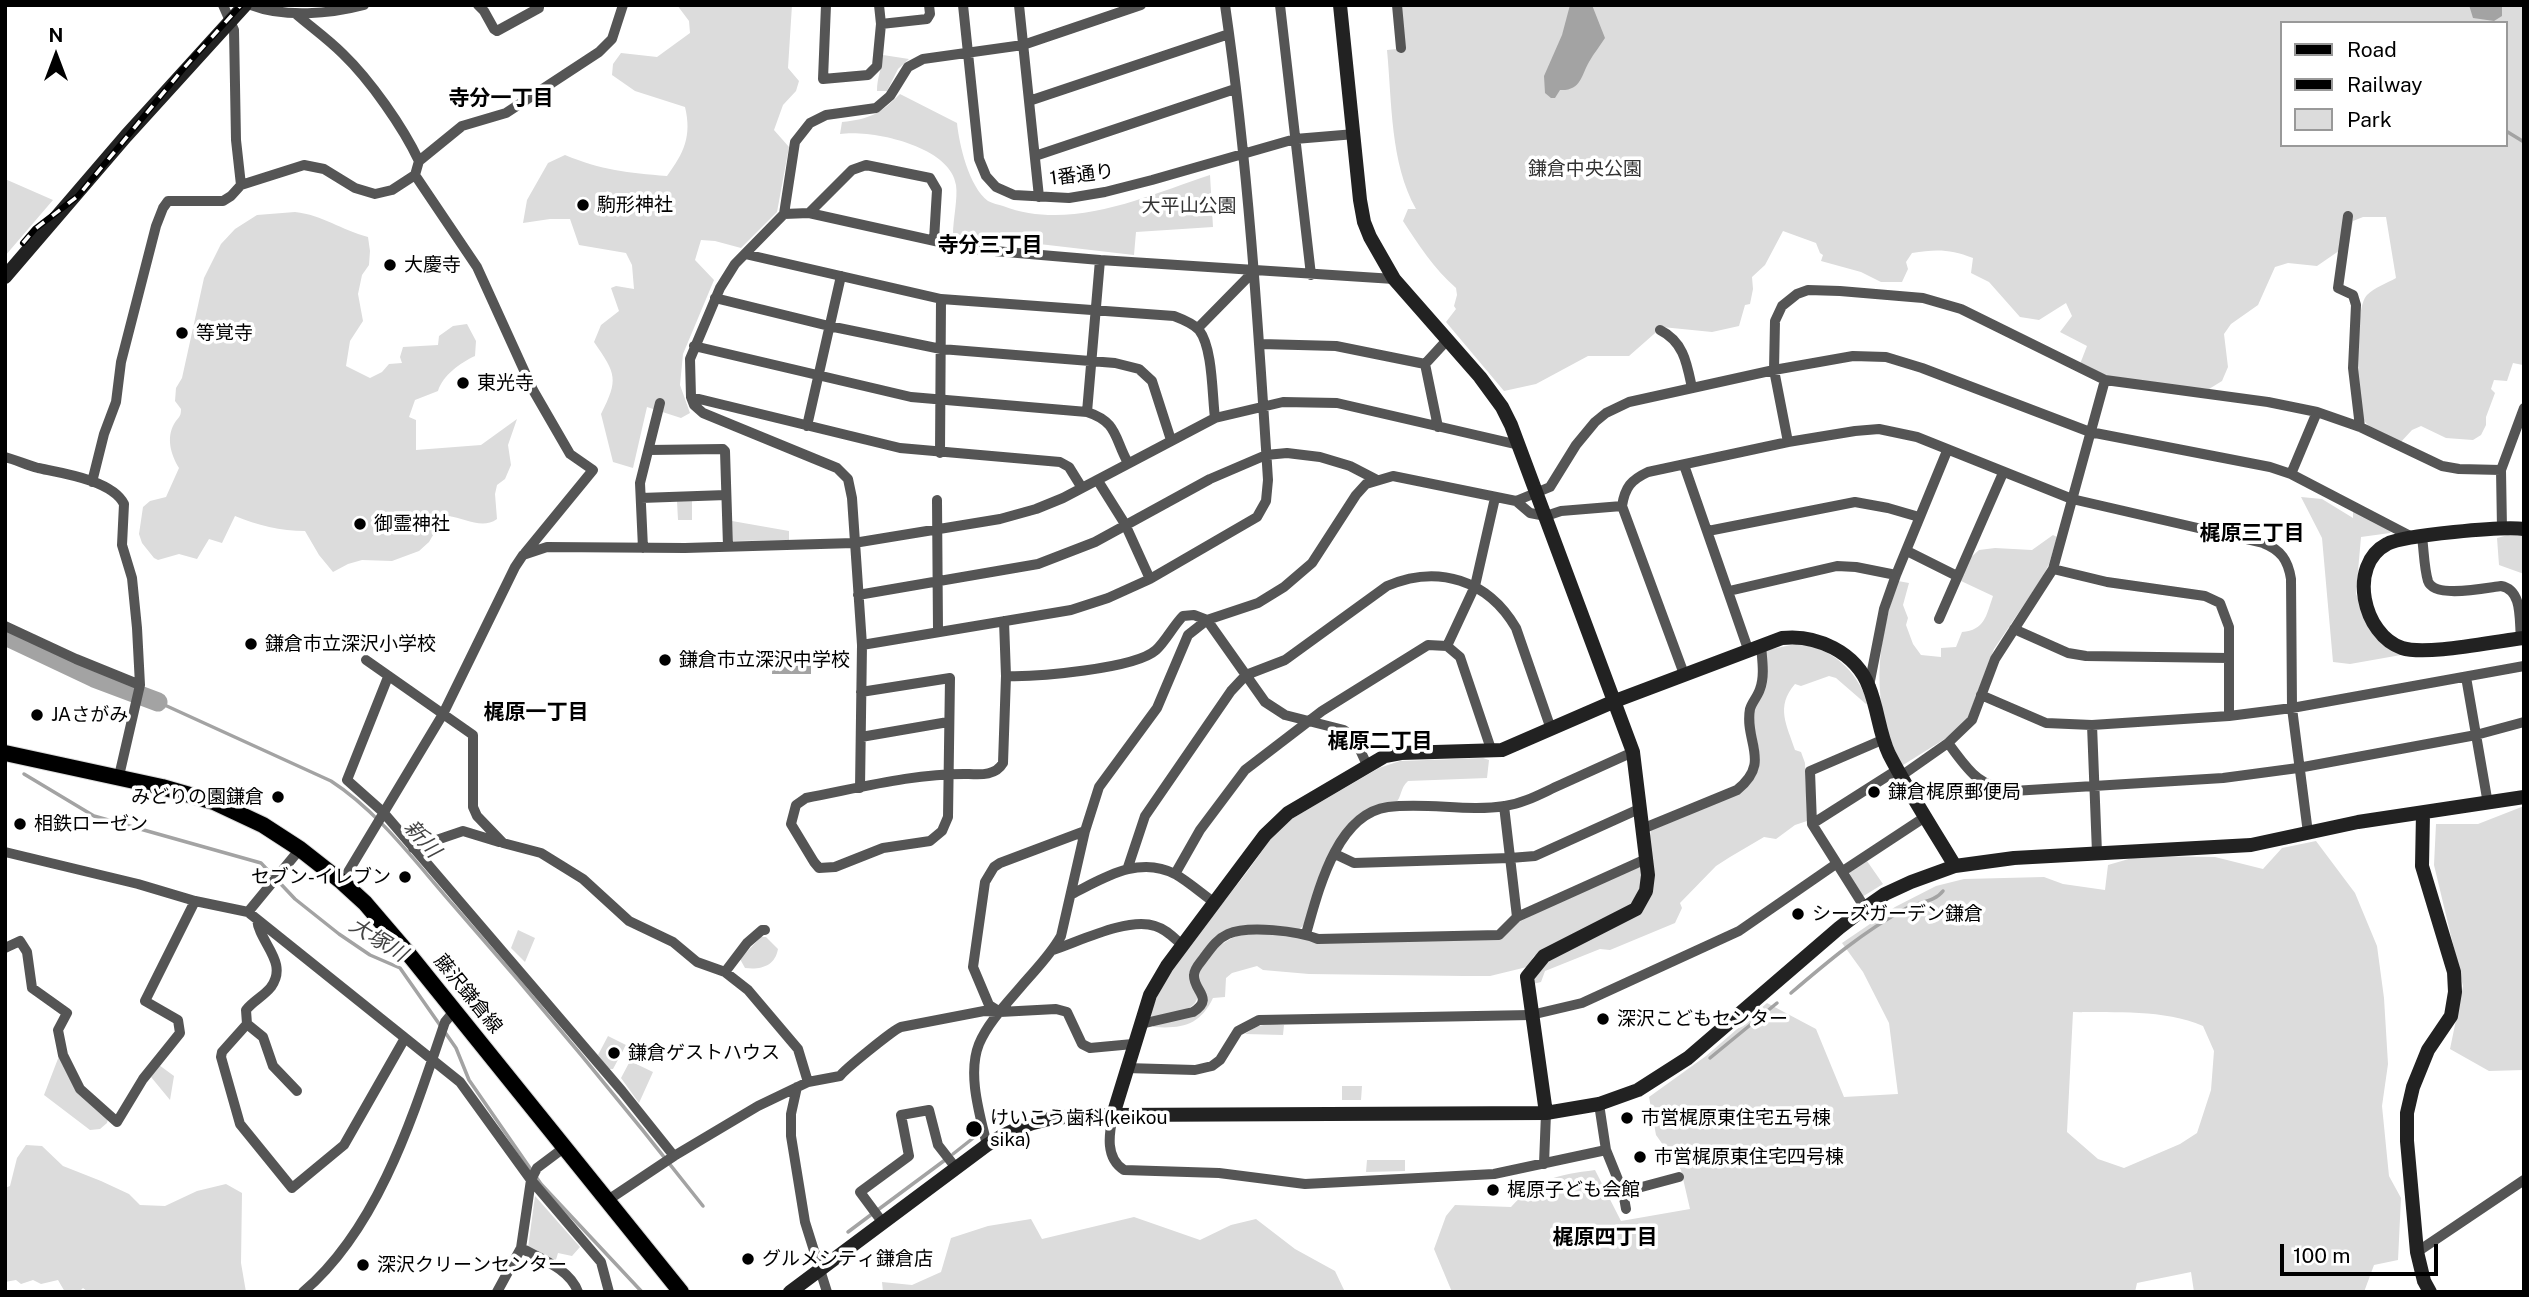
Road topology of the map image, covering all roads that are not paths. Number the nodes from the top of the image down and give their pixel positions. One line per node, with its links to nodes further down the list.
1 (223, 5): 19 (street)
2 (245, 5): 19 (street)
3 (251, 5): 18 (street)
4 (364, 5): 18 (street)
5 (478, 5): 6 (street)
6 (539, 5)
7 (623, 5): 31 (street)
8 (826, 5): 20 (street)
9 (879, 5): 20 (street)
10 (929, 5): 20 (street)
11 (963, 5): 24 (street, 1番通り)
12 (1019, 5): 22 (street)
13 (1141, 5): 22 (street)
14 (1225, 5): 21 (street)
15 (1280, 5): 28 (street)
16 (1340, 5): 27 (street)
17 (1397, 5): 23 (street)
18 (296, 14): 31 (street)
19 (229, 23): 33 (street); 44 (street)
20 (881, 24)
21 (1229, 34): 25 (street); 26 (street)
22 (1023, 46): 24 (street); 26 (street)
23 (1401, 48)
24 (967, 52): 34 (street, 1番通り); 36 (street)
25 (1234, 89): 29 (street); 30 (street)
26 (1029, 101): 30 (street)
27 (1354, 134): 28 (street, 1番通り); 45 (street)
28 (1295, 139): 29 (street, 1番通り); 42 (street)
29 (1243, 153): 34 (street, 1番通り); 41 (street)
30 (1035, 156): 34 (street)
31 (419, 162): 32 (street)
32 (415, 175): 33 (street); 111 (street)
33 (241, 185): 89 (street)
34 (1039, 197)
35 (809, 213): 36 (street); 38 (street); 38 (street)
36 (784, 214): 39 (street)
37 (2348, 216): 72 (street)
38 (934, 240): 40 (street)
39 (745, 254): 43 (street); 46 (street)
40 (1100, 260): 41 (street); 48 (street)
41 (1254, 271): 42 (street); 50 (street); 53 (street)
42 (1311, 275): 45 (street)
43 (841, 276): 47 (street); 49 (street)
44 (5, 277)
45 (1394, 279): 52 (street)
46 (715, 298): 49 (street); 54 (street)
47 (941, 299): 48 (street); 55 (street)
48 (1097, 311): 50 (street); 56 (street)
49 (829, 326): 55 (street); 59 (street)
50 (1198, 328): 69 (street)
51 (1660, 330): 61 (street)
52 (1448, 339): 57 (street); 76 (street)
53 (1261, 344): 57 (street); 65 (street)
54 (694, 346): 59 (street); 62 (street)
55 (942, 349): 56 (street); 63 (street)
56 (1093, 362): 67 (street); 74 (street)
57 (1424, 363): 71 (street)
58 (1774, 370): 60 (street); 61 (street); 73 (street); 75 (street)
59 (819, 375): 63 (street); 70 (street)
60 (2105, 380): 68 (street); 73 (street)
61 (1692, 388): 91 (street)
62 (691, 397): 70 (street); 107 (street)
63 (941, 401): 67 (street); 79 (street)
64 (660, 403): 77 (street)
65 (1264, 405): 69 (street); 71 (street); 80 (street)
66 (2524, 408): 84 (street)
67 (1087, 412): 82 (street)
68 (2317, 412): 72 (street); 86 (street)
69 (1215, 418): 74 (street)
70 (807, 426): 79 (street)
71 (1438, 427): 76 (street)
72 (2360, 427): 84 (street)
73 (2090, 432): 86 (street); 95 (street)
74 (1171, 440): 82 (street)
75 (1787, 442): 78 (street); 83 (street)
76 (1519, 445): 91 (street)
77 (649, 450): 92 (street); 93 (street)
78 (1947, 451): 85 (street); 100 (street)
79 (940, 453): 90 (street)
80 (1266, 455): 87 (street); 101 (street); 115 (street)
81 (5, 457): 89 (street)
82 (1128, 463): 88 (street)
83 (1684, 465): 98 (street); 105 (street)
84 (2501, 470): 102 (street)
85 (2003, 472): 95 (street); 114 (street)
86 (2291, 474): 106 (street)
87 (1377, 480): 94 (street); 121 (street)
88 (1098, 481): 90 (street); 101 (street)
89 (92, 482): 138 (street)
90 (1082, 488): 104 (street)
91 (1537, 494): 97 (street); 99 (street)
92 (726, 495): 93 (street); 108 (street)
93 (641, 498): 109 (street)
94 (1495, 498): 97 (street); 117 (street)
95 (2072, 499): 112 (street); 143 (street)
96 (937, 500): 104 (street)
97 (1516, 501): 99 (street)
98 (1622, 506): 99 (street); 133 (street)
99 (1546, 516): 142 (street)
100 (1919, 517): 105 (street); 110 (street)
101 (1125, 524): 115 (street); 116 (street)
102 (2502, 529): 103 (street); 106 (street)
103 (2524, 529)
104 (937, 530): 107 (street); 116 (street)
105 (1708, 531): 118 (street)
106 (2417, 537): 126 (street); 126 (street)
107 (853, 543): 108 (street); 119 (street)
108 (728, 547): 109 (street)
109 (643, 548): 111 (street)
110 (1907, 551): 113 (street); 114 (street)
111 (523, 555): 144 (street)
112 (2053, 569): 124 (street); 130 (street)
113 (1896, 575): 118 (street); 139 (street)
114 (1957, 576): 120 (street)
115 (1150, 579): 122 (street)
116 (938, 582): 119 (street); 125 (street)
117 (1475, 586): 128 (street); 135 (street); 150 (street)
118 (1729, 591): 129 (street)
119 (858, 595): 127 (street)
120 (1939, 619)
121 (1207, 620): 134 (street); 135 (street); 174 (street)
122 (1004, 621): 125 (street); 134 (street)
123 (5, 626): 138 (street)
124 (2014, 629): 130 (street); 141 (street)
125 (938, 631): 127 (street)
126 (2522, 638)
127 (862, 645): 140 (street)
128 (1447, 646): 147 (street); 155 (street)
129 (1755, 647): 133 (street); 139 (street); 173 (street)
130 (2230, 658): 145 (street)
131 (366, 660): 136 (street)
132 (2524, 666): 137 (street)
133 (1684, 674): 142 (street)
134 (1006, 676): 161 (street)
135 (1246, 676): 147 (street); 185 (street)
136 (387, 677): 144 (street); 169 (street)
137 (2466, 677): 143 (street); 151 (street)
138 (140, 687): 162 (street)
139 (1869, 687): 153 (street)
140 (861, 692): 146 (street); 152 (street)
141 (1981, 695): 149 (street); 154 (street)
142 (1615, 701): 150 (street); 156 (street)
143 (2291, 708): 145 (street); 159 (street)
144 (443, 714): 169 (street); 176 (street)
145 (2230, 716): 149 (street)
146 (948, 722): 152 (street); 161 (street)
147 (1307, 722): 158 (street); 187 (street)
148 (2524, 722): 151 (street)
149 (2092, 725): 163 (street)
150 (1551, 729): 155 (street)
151 (2476, 735): 159 (street); 166 (street)
152 (861, 737): 164 (street)
153 (1882, 740): 160 (street); 172 (street)
154 (1948, 743): 160 (street); 163 (street)
155 (1492, 752): 158 (street)
156 (1633, 752): 167 (street); 168 (street)
157 (5, 753): 162 (main road, 藤沢鎌倉線)
158 (1367, 765): 191 (street)
159 (2298, 768): 163 (street); 175 (street)
160 (1899, 773): 171 (street); 172 (street)
161 (948, 774): 164 (street); 164 (street)
162 (119, 776): 177 (main road, 藤沢鎌倉線)
163 (2094, 786): 180 (street)
164 (860, 788)
165 (2524, 797): 166 (street)
166 (2488, 804): 170 (street)
167 (1504, 806): 181 (street); 182 (street)
168 (1639, 809): 173 (street); 182 (street)
169 (383, 812): 178 (street); 188 (street)
170 (2423, 813): 175 (street); 231 (street)
171 (1925, 817): 184 (street); 186 (street)
172 (1812, 824): 186 (street)
173 (1642, 829): 183 (street)
174 (1085, 831): 189 (street); 203 (street)
175 (2308, 833): 180 (street)
176 (503, 843): 178 (street); 201 (street)
177 (300, 849): 188 (main road, 藤沢鎌倉線); 193 (street)
178 (413, 849): 220 (street)
179 (5, 852): 190 (street)
180 (2097, 853): 184 (street)
181 (1335, 854): 182 (street); 197 (street)
182 (1510, 858): 194 (street)
183 (1646, 859): 194 (street); 204 (street)
184 (1955, 866): 192 (street)
185 (1128, 867): 187 (street); 189 (street)
186 (1840, 867): 192 (street); 204 (street)
187 (1175, 874): 191 (street)
188 (342, 882): 202 (main road, 藤沢鎌倉線)
189 (1072, 894): 200 (street)
190 (195, 901): 193 (street); 199 (street)
191 (1215, 903): 198 (street)
192 (1866, 908): 214 (street)
193 (248, 912): 195 (street)
194 (1517, 917): 197 (street)
195 (257, 919): 205 (street); 207 (street)
196 (765, 930): 201 (street)
197 (1306, 934): 206 (street)
198 (1182, 945): 200 (street); 206 (street)
199 (5, 948)
200 (1053, 950): 203 (street)
201 (725, 972): 211 (street)
202 (454, 1010): 209 (street); 218 (main road, 藤沢鎌倉線)
203 (1000, 1012): 208 (street); 211 (street); 217 (street)
204 (1531, 1015): 210 (street); 215 (street)
205 (247, 1024): 207 (street); 213 (street)
206 (1141, 1024): 208 (street)
207 (405, 1038): 209 (street)
208 (1133, 1044): 210 (street)
209 (432, 1060): 224 (street); 233 (street)
210 (1126, 1068): 216 (street)
211 (808, 1082): 212 (street)
212 (797, 1087): 220 (street); 232 (street)
213 (297, 1091)
214 (1599, 1104): 215 (street); 219 (street)
215 (1546, 1113): 216 (street); 221 (street)
216 (1113, 1115): 217 (street); 221 (street)
217 (987, 1145): 222 (street)
218 (565, 1147): 224 (street); 227 (main road, 藤沢鎌倉線)
219 (1606, 1150): 221 (street); 226 (street)
220 (674, 1156): 227 (street)
221 (1544, 1164)
222 (956, 1168): 229 (street); 229 (street)
223 (1679, 1177): 226 (street)
224 (531, 1180): 230 (street); 236 (street)
225 (2524, 1180): 231 (street)
226 (1623, 1192): 228 (street)
227 (608, 1200): 237 (main road, 藤沢鎌倉線)
228 (1626, 1209)
229 (883, 1223): 232 (street)
230 (521, 1248): 234 (street); 235 (street)
231 (2417, 1252): 240 (street)
232 (820, 1270): 238 (street); 239 (street)
233 (303, 1292)
234 (497, 1292)
235 (578, 1292)
236 (609, 1292)
237 (681, 1292)
238 (790, 1292)
239 (827, 1292)
240 (2430, 1292)

